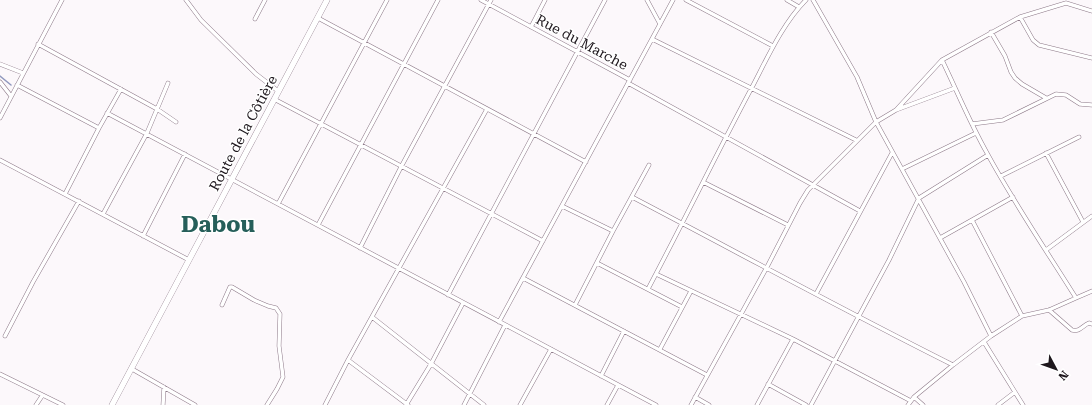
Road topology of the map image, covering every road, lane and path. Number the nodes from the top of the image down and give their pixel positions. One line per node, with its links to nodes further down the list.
1 (62, 0): 30 (street)
2 (186, 0): 46 (street)
3 (265, 0): 24 (street)
4 (327, 0): 23 (main road, Route de la Côtière)
5 (387, 0): 29 (street)
6 (438, 0): 36 (street)
7 (481, 0): 16 (street, Rue du Marche)
8 (545, 0): 26 (street)
9 (605, 0): 32 (street)
10 (647, 0): 25 (street)
11 (673, 0): 25 (street)
12 (686, 0): 31 (street)
13 (786, 0): 19 (street)
14 (806, 0): 19 (street)
15 (813, 0): 57 (street)
16 (490, 2): 26 (street, Rue du Marche); 42 (street)
17 (1066, 2): 20 (street); 22 (street)
18 (1092, 6): 20 (street)
19 (799, 7): 31 (street)
20 (1084, 9): 21 (street)
21 (1092, 11)
22 (1020, 17): 27 (street); 33 (street)
23 (318, 18): 29 (street); 46 (main road, Route de la Côtière)
24 (255, 19)
25 (660, 24): 28 (street)
26 (531, 27): 32 (street, Rue du Marche)
27 (991, 32): 34 (street); 48 (street)
28 (652, 39): 39 (street); 43 (street)
29 (363, 42): 36 (street); 58 (street)
30 (38, 44): 37 (street); 45 (street)
31 (773, 46): 43 (street)
32 (577, 52): 39 (street, Rue du Marche); 63 (street)
33 (1092, 58)
34 (942, 60): 44 (street); 53 (street)
35 (0, 64): 37 (street)
36 (404, 64): 42 (street); 67 (street)
37 (23, 73): 41 (street)
38 (0, 82): 47 (street)
39 (629, 82): 64 (street, Rue du Marche); 73 (street)
40 (168, 83): 52 (street)
41 (17, 85): 47 (street); 60 (street)
42 (445, 86): 51 (street); 75 (street)
43 (751, 88): 64 (street); 66 (street)
44 (955, 88): 53 (street); 59 (street)
45 (121, 89): 52 (street); 54 (street)
46 (278, 91): 49 (main road, Route de la Côtière)
47 (11, 96): 55 (street)
48 (1046, 98): 50 (street); 59 (street)
49 (274, 99): 58 (street); 78 (main road, Route de la Côtière)
50 (1092, 105)
51 (487, 109): 63 (street); 81 (street)
52 (157, 110): 56 (street); 61 (street)
53 (896, 110): 57 (street)
54 (107, 113): 60 (street); 61 (street)
55 (0, 118)
56 (176, 122)
57 (876, 122): 66 (street); 68 (street)
58 (320, 124): 67 (street); 87 (street)
59 (972, 124): 62 (street)
60 (99, 128): 82 (street)
61 (147, 133): 70 (street); 90 (street)
62 (976, 133): 71 (street); 76 (street)
63 (534, 134): 73 (street); 91 (street)
64 (726, 136): 79 (street); 80 (street, Rue du Marche)
65 (1079, 136): 69 (street)
66 (856, 140): 80 (street)
67 (361, 145): 75 (street); 96 (street)
68 (892, 153): 76 (street); 89 (street)
69 (1046, 153): 77 (street); 94 (street)
70 (185, 154): 78 (street); 99 (street)
71 (988, 155): 77 (street); 85 (street)
72 (0, 160): 82 (street)
73 (586, 162): 88 (street)
74 (649, 165): 83 (street)
75 (401, 166): 81 (street); 102 (street)
76 (902, 169): 85 (street)
77 (1001, 176): 84 (street)
78 (232, 180): 87 (street); 104 (main road, Route de la Côtière)
79 (703, 182): 95 (street); 97 (street)
80 (813, 184): 89 (street, Rue du Marche); 97 (street)
81 (443, 189): 91 (street); 107 (street)
82 (65, 194): 86 (street)
83 (632, 197): 95 (street); 98 (street)
84 (1013, 197): 93 (street); 103 (street)
85 (919, 198): 100 (street); 124 (street)
86 (79, 201): 90 (street); 129 (street)
87 (278, 204): 96 (street)
88 (562, 206): 98 (street); 101 (street)
89 (860, 211): 113 (street)
90 (103, 214): 99 (street)
91 (491, 214): 101 (street); 114 (street)
92 (1092, 216): 94 (street)
93 (972, 220): 100 (street); 122 (street)
94 (1083, 222): 103 (street)
95 (683, 224): 106 (street); 108 (street)
96 (318, 225): 102 (street)
97 (788, 225): 106 (street)
98 (613, 231): 105 (street)
99 (143, 236): 104 (street)
100 (940, 238): 130 (street)
101 (543, 242): 109 (street)
102 (360, 248): 107 (street)
103 (1046, 250): 115 (street)
104 (189, 260): 139 (main road, Route de la Côtière)
105 (597, 263): 110 (street); 118 (street)
106 (766, 267): 113 (street); 121 (street)
107 (399, 268): 114 (street); 123 (street)
108 (656, 274): 110 (street); 111 (street)
109 (522, 278): 118 (street); 125 (street)
110 (648, 289): 119 (street)
111 (691, 291): 119 (street); 121 (street)
112 (1092, 291): 115 (street)
113 (816, 294): 124 (street)
114 (448, 295): 116 (street)
115 (1076, 298): 120 (street)
116 (463, 302): 125 (street); 137 (street)
117 (222, 305): 157 (street)
118 (575, 305): 128 (street)
119 (682, 307): 134 (street)
120 (1049, 310): 122 (street); 127 (street)
121 (740, 314): 131 (street); 141 (street)
122 (1022, 316): 130 (street)
123 (372, 317): 135 (street); 137 (street)
124 (858, 317): 136 (street); 138 (street)
125 (499, 322): 126 (street)
126 (504, 324): 133 (street); 147 (street)
127 (1092, 324)
128 (624, 331): 134 (street); 142 (street)
129 (5, 336)
130 (991, 336): 132 (street)
131 (793, 339): 136 (street); 144 (street)
132 (984, 342): 138 (street); 146 (street)
133 (551, 349): 142 (street); 162 (street)
134 (660, 349): 141 (street)
135 (348, 360): 158 (street); 159 (street)
136 (836, 360): 151 (street); 169 (street)
137 (431, 364): 147 (street); 159 (street)
138 (953, 365): 150 (street)
139 (132, 368): 145 (street); 154 (main road, Route de la Côtière)
140 (0, 374): 148 (street)
141 (707, 375): 149 (street)
142 (601, 376): 143 (street)
143 (618, 384): 163 (street); 164 (street)
144 (768, 384): 167 (street); 168 (street)
145 (164, 387): 155 (street); 156 (street)
146 (1014, 392): 171 (street); 172 (street)
147 (469, 394): 160 (street); 161 (street)
148 (42, 396): 152 (street); 153 (street)
149 (695, 397): 165 (street); 166 (street)
150 (914, 397): 151 (street); 170 (street)
151 (910, 403)
152 (36, 405)
153 (63, 405)
154 (112, 405)
155 (163, 405)
156 (195, 405)
157 (267, 405)
158 (325, 405)
159 (407, 405)
160 (464, 405)
161 (484, 405)
162 (520, 405)
163 (607, 405)
164 (656, 405)
165 (692, 405)
166 (709, 405)
167 (757, 405)
168 (806, 405)
169 (811, 405)
170 (923, 405)
171 (998, 405)
172 (1022, 405)

